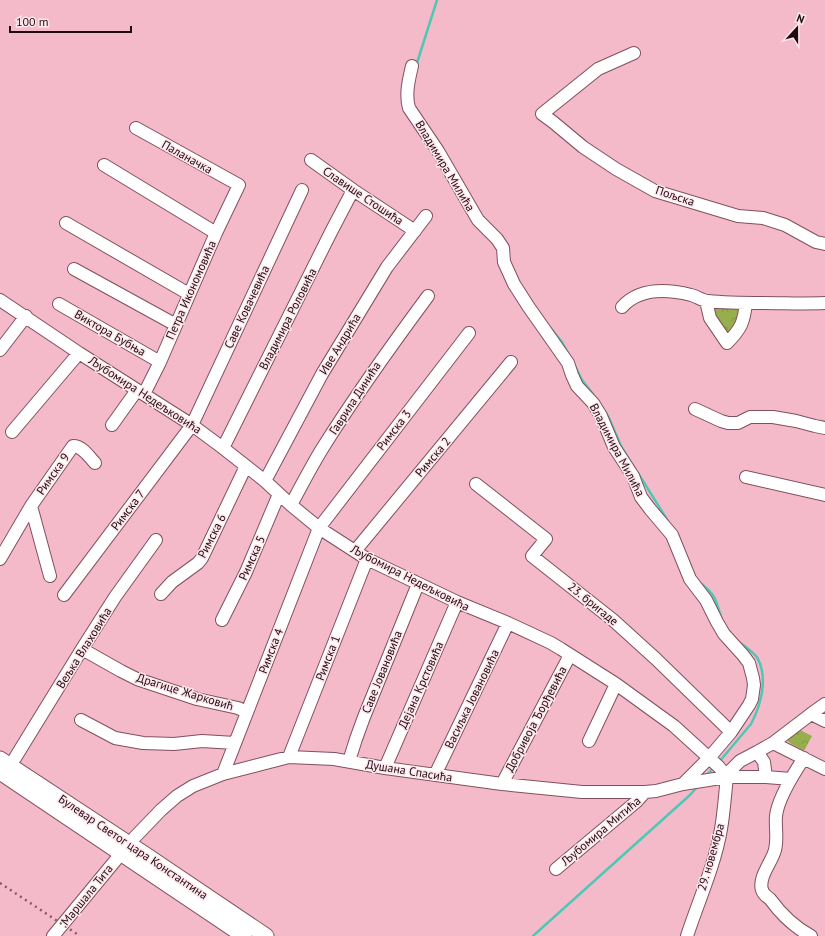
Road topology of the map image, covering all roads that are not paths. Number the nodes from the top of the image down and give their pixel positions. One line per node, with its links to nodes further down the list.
1 (634, 53): 13 (street, Пољска)
2 (412, 66): 66 (street, Владимира Милића)
3 (136, 128): 6 (street, Паланачка)
4 (311, 160): 8 (street, Славише Стошића)
5 (104, 165): 12 (street)
6 (239, 185): 12 (street, Петра Икономовића)
7 (302, 190): 33 (street, Саве Ковачевића)
8 (353, 190): 11 (street, Славише Стошића); 36 (street, Владимира Роловића)
9 (426, 216): 11 (street, Иве Андрића)
10 (66, 223): 15 (street)
11 (415, 231): 40 (street, Иве Андрића)
12 (216, 233): 15 (street, Петра Икономовића)
13 (825, 244)
14 (74, 269): 24 (street)
15 (189, 294): 24 (street, Петра Икономовића)
16 (428, 296): 44 (street, Гаврила Динића)
17 (0, 300): 23 (street, Љубомира Недељковића)
18 (706, 301): 19 (street); 19 (street); 22 (street)
19 (746, 302): 20 (street)
20 (825, 303)
21 (59, 304): 28 (street, Виктора Бубња)
22 (622, 307)
23 (26, 316): 26 (street); 27 (street, Љубомира Недељковића)
24 (176, 325): 28 (street, Петра Икономовића)
25 (469, 333): 46 (street, Римска 3)
26 (0, 350)
27 (79, 353): 30 (street, Љубомира Недељковића); 35 (street)
28 (160, 362): 30 (street, Петра Икономовића)
29 (511, 362): 48 (street, Римска 2)
30 (140, 392): 32 (street, Петра Икономовића); 33 (street, Љубомира Недељковића)
31 (695, 408): 34 (street)
32 (112, 425)
33 (192, 425): 36 (street, Љубомира Недељковића); 54 (street, Римска 7)
34 (825, 428)
35 (12, 432)
36 (223, 448): 38 (street, Љубомира Недељковића)
37 (95, 464): 45 (street, Римска 9)
38 (246, 466): 40 (street, Љубомира Недељковића); 53 (street, Римска 6)
39 (746, 477): 43 (street)
40 (265, 481): 42 (street, Љубомира Недељковића)
41 (476, 484): 66 (street, 23. бригаде)
42 (279, 494): 44 (street, Љубомира Недељковића); 56 (street, Римска 5)
43 (825, 495)
44 (291, 505): 46 (street, Љубомира Недељковића)
45 (31, 506): 49 (street, Римска 9); 51 (street, Римска 9)
46 (319, 528): 48 (street, Љубомира Недељковића); 62 (street, Римска 4)
47 (156, 540): 58 (street, Вељка Влаховића)
48 (355, 551): 50 (street, Љубомира Недељковића)
49 (0, 559)
50 (367, 559): 52 (street, Љубомира Недељковића); 71 (street, Римска 1)
51 (50, 576)
52 (418, 584): 55 (street, Љубомира Недељковића); 75 (street, Саве Јовановића)
53 (161, 594)
54 (64, 595)
55 (457, 602): 57 (street, Љубомира Недељковића); 77 (street, Дејана Крстовића)
56 (222, 620)
57 (508, 623): 59 (street, Љубомира Недељковића); 81 (street, Васиљка Јовановића)
58 (82, 649): 62 (street, Драгице Жарковић); 72 (street, Вељка Влаховића)
59 (570, 655): 60 (street, Љубомира Недељковића); 85 (street, Добривоја Ђорђевића)
60 (616, 684): 67 (street); 76 (street, Љубомира Недељковића)
61 (825, 704): 63 (street)
62 (247, 712): 69 (street, Римска 4)
63 (810, 714): 65 (street); 68 (street)
64 (81, 720): 69 (street)
65 (825, 722)
66 (731, 732): 76 (street, Владимира Милића)
67 (589, 741)
68 (774, 742): 70 (street); 73 (street)
69 (235, 743): 80 (street, Римска 4)
70 (758, 752): 82 (street); 83 (street)
71 (289, 757): 75 (street, Душана Спасића); 80 (street, Душана Спасића)
72 (15, 758)
73 (804, 758): 78 (street); 84 (street)
74 (0, 759): 88 (main road, Булевар Светог цара Константина)
75 (349, 762): 77 (street, Душана Спасића)
76 (714, 762): 82 (street, Љубомира Недељковића); 86 (street, Владимира Милића)
77 (385, 768): 81 (street, Душана Спасића)
78 (825, 770)
79 (0, 772): 88 (main road, Булевар Светог цара Константина)
80 (223, 774): 88 (street, Душана Спасића)
81 (435, 775): 85 (street, Душана Спасића)
82 (727, 777): 83 (street, Душана Спасића); 86 (street, Душана Спасића); 93 (street, 29. новембра)
83 (766, 777): 84 (street, Душана Спасића)
84 (791, 779): 94 (street)
85 (502, 784): 87 (street, Душана Спасића)
86 (684, 784): 87 (street, Душана Спасића)
87 (645, 792): 89 (street, Љубомира Митића)
88 (125, 849): 90 (street, Маршала Тита); 91 (main road, Булевар Светог цара Константина); 92 (main road, Булевар Светог цара Константина)
89 (556, 869)
90 (53, 936)
91 (244, 936)
92 (266, 936)
93 (687, 936)
94 (811, 936)

